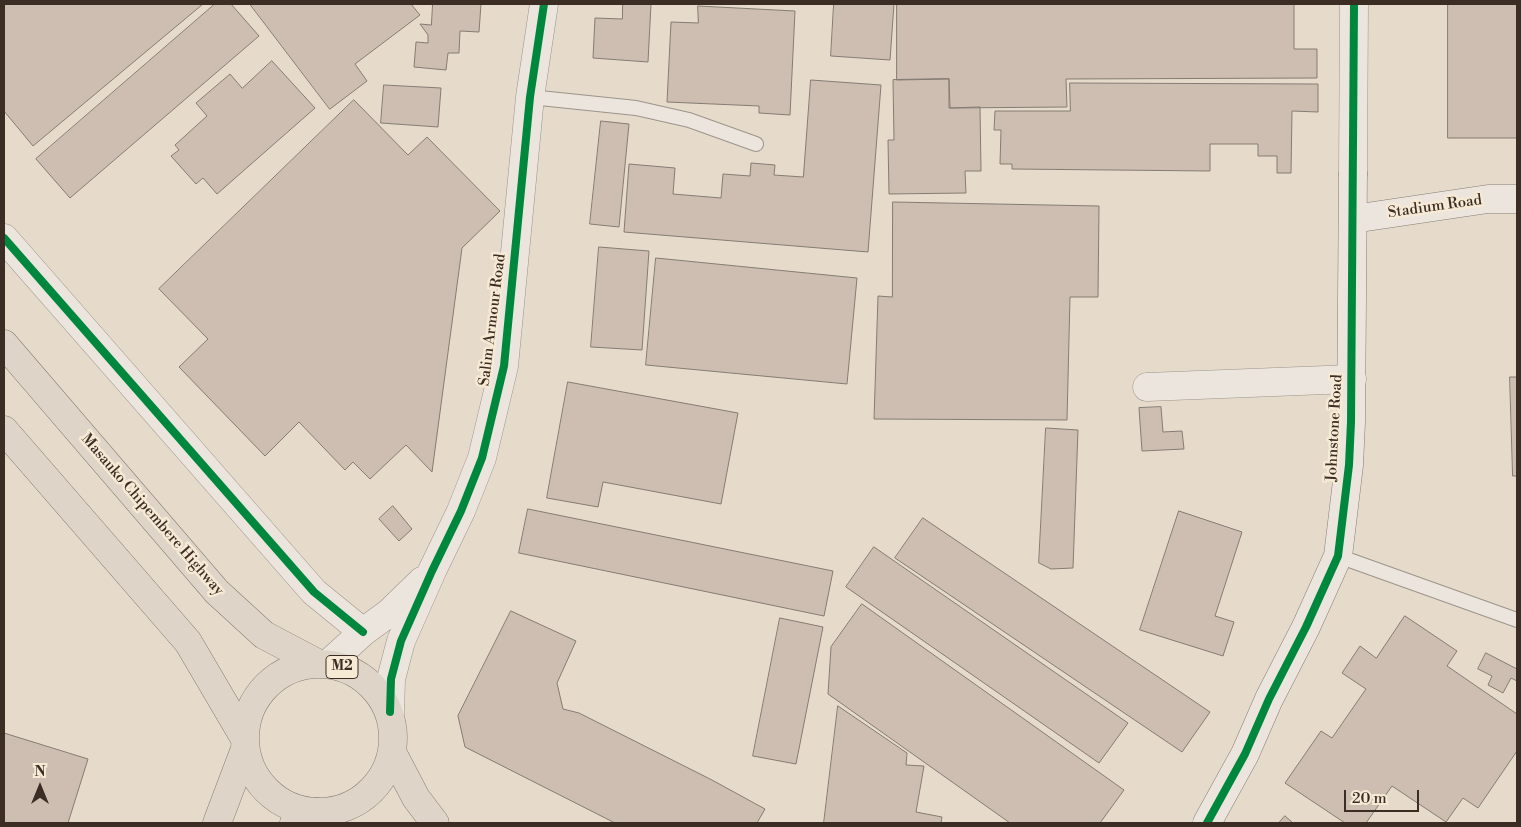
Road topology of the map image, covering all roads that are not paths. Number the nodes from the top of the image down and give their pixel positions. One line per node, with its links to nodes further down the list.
1 (544, 4): 3 (street, Salim Armour Road)
2 (1354, 4): 6 (street, Johnstone Road)
3 (530, 97): 4 (lane); 13 (street, Salim Armour Road)
4 (756, 144)
5 (1517, 199): 6 (street, Stadium Road)
6 (1353, 219): 9 (street, Johnstone Road)
7 (4, 238): 15 (street)
8 (4, 344): 16 (main road, Masauko Chipembere Highway / M2)
9 (1352, 379): 10 (street); 12 (street, Johnstone Road)
10 (1147, 387)
11 (4, 430): 18 (main road, M2)
12 (1338, 556): 14 (lane); 23 (street, Johnstone Road)
13 (432, 571): 15 (street, Salim Armour Road); 17 (street, Salim Armour Road)
14 (1517, 620)
15 (363, 632): 16 (street, Salim Armour Road)
16 (324, 664): 17 (main road, M2); 18 (main road, M2)
17 (390, 712): 19 (main road, M2)
18 (245, 744): 20 (main road, M2); 21 (main road)
19 (393, 754): 20 (main road, M2); 22 (main road, M2)
20 (322, 818)
21 (217, 823)
22 (435, 823)
23 (1207, 823)

